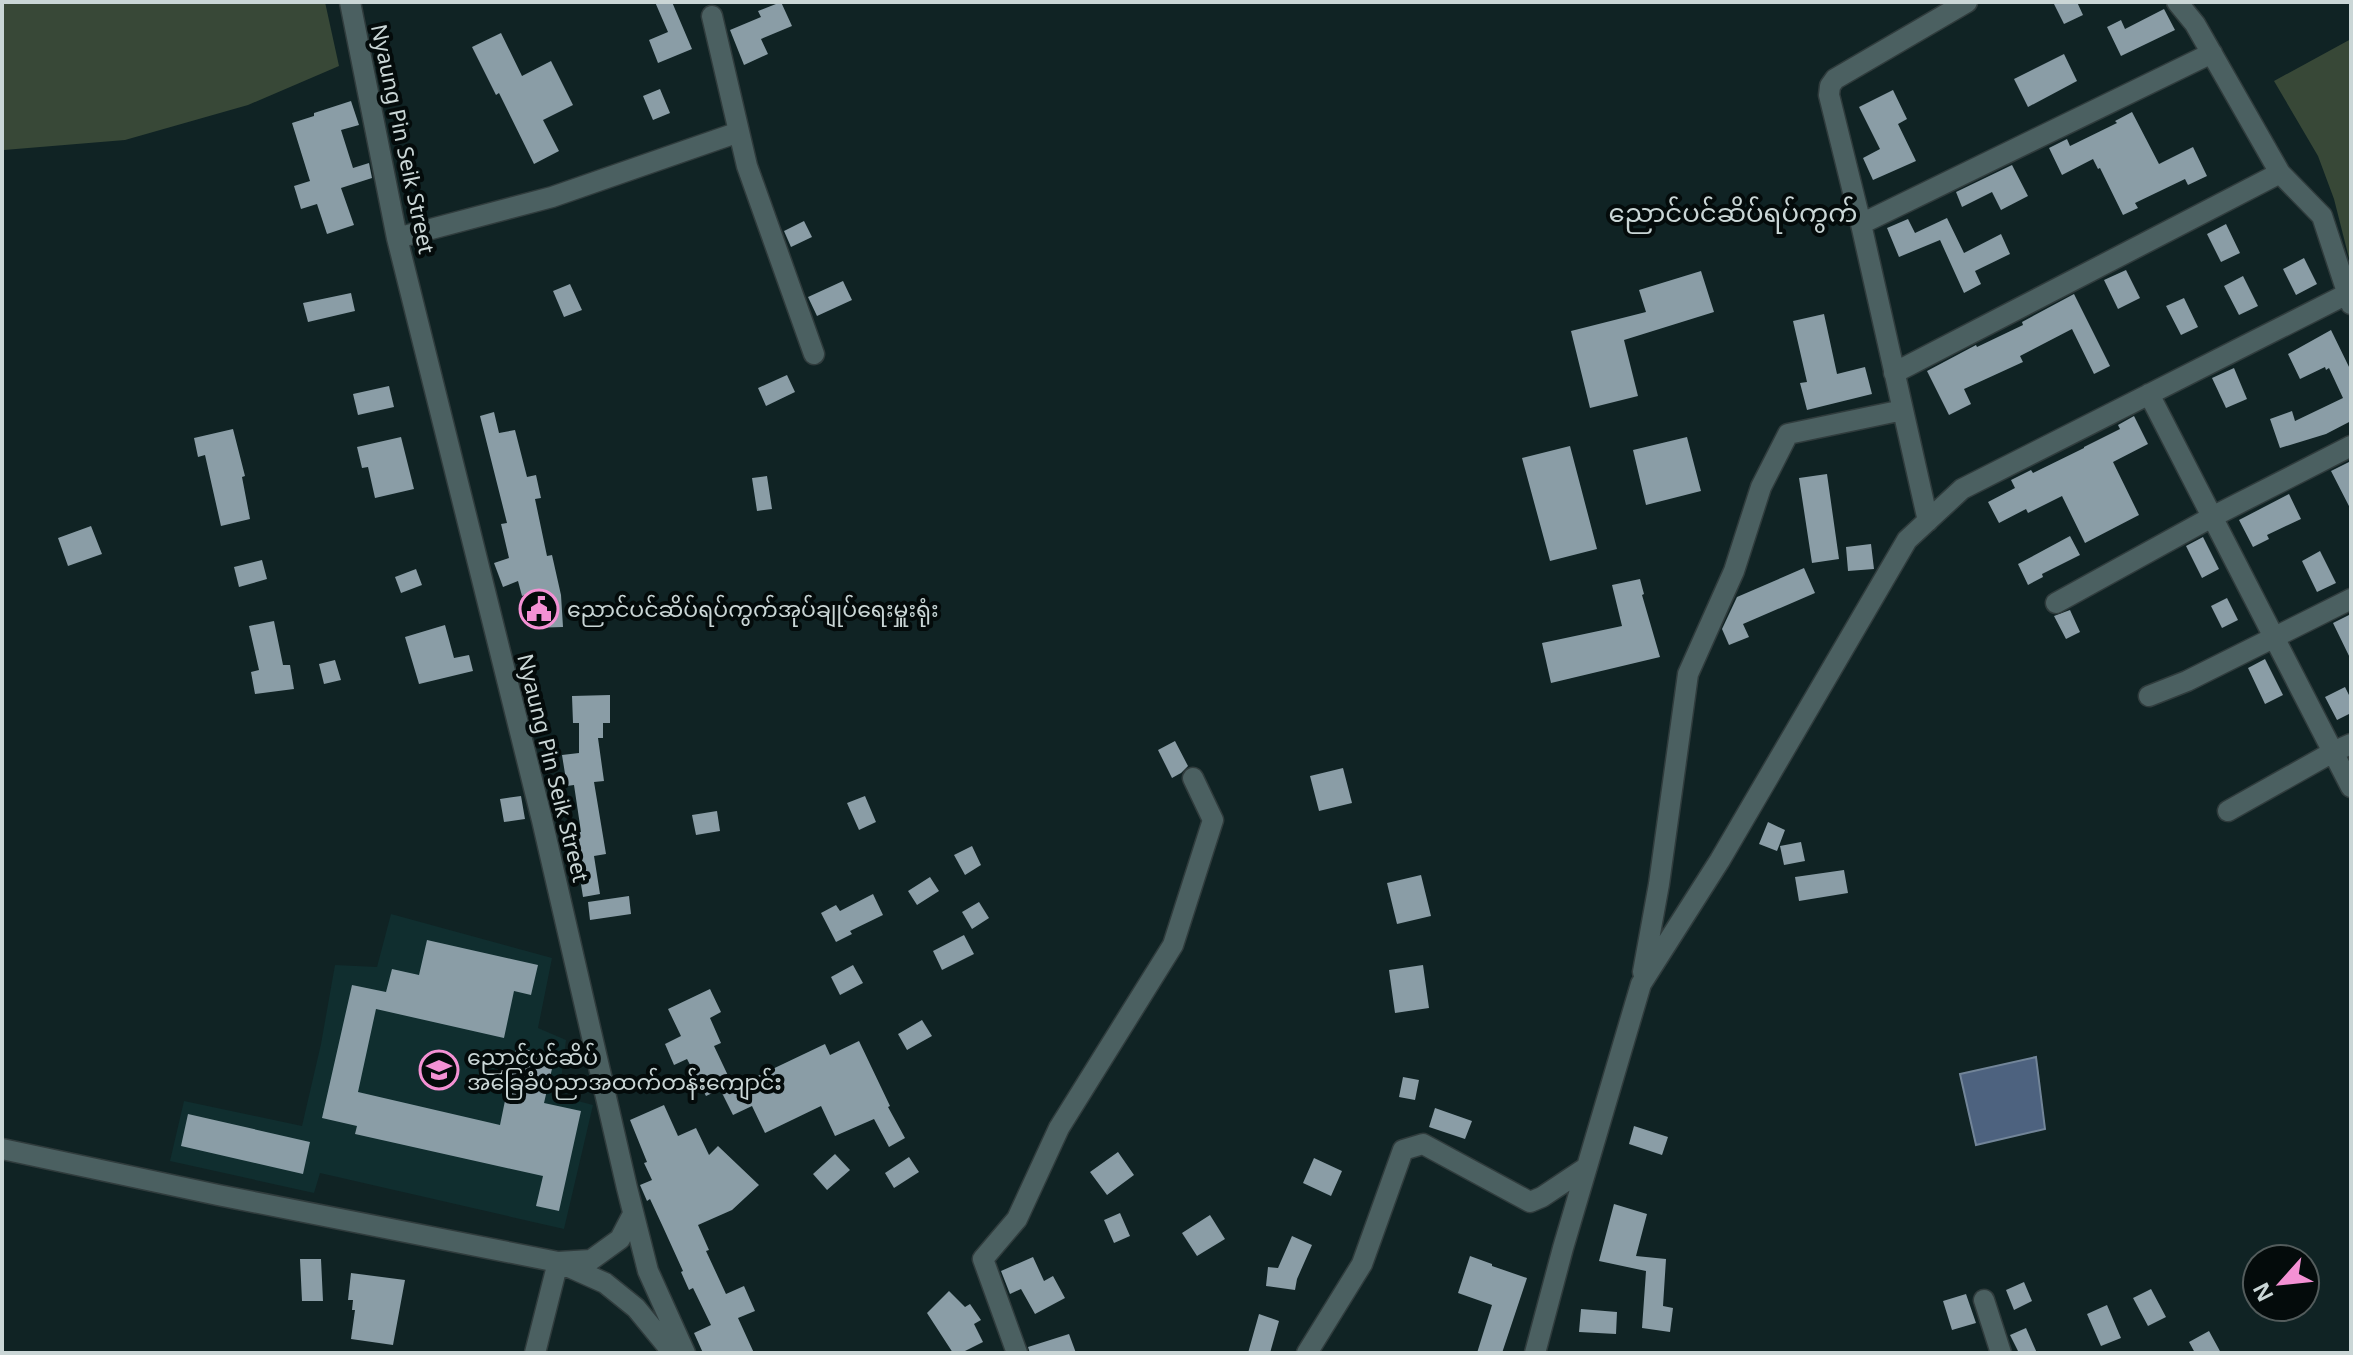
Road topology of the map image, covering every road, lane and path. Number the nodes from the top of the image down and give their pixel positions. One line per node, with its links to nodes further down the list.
1 (350, 2): 9 (street, Nyaung Pin Seik Street)
2 (1967, 2): 8 (street)
3 (2177, 2): 5 (street)
4 (712, 16): 6 (street)
5 (2212, 53): 7 (street); 8 (street)
6 (739, 132): 9 (street); 11 (street)
7 (2280, 173): 10 (street); 12 (street)
8 (1861, 224): 12 (street)
9 (397, 238): 29 (street, Nyaung Pin Seik Street)
10 (2350, 297): 13 (street)
11 (814, 354)
12 (1894, 373): 14 (street)
13 (2149, 394): 16 (street); 17 (street)
14 (1903, 410): 17 (street); 26 (street)
15 (2351, 446): 16 (street)
16 (2212, 517): 19 (street); 20 (street)
17 (1928, 521): 26 (street)
18 (2351, 599): 20 (street)
19 (2056, 603)
20 (2275, 639): 21 (street); 22 (street)
21 (2149, 696)
22 (2342, 748): 24 (street); 25 (street)
23 (1193, 778): 35 (street)
24 (2351, 787)
25 (2228, 811)
26 (1641, 984): 28 (street)
27 (2, 1149): 30 (street)
28 (1587, 1167): 36 (street); 37 (street)
29 (633, 1214): 30 (street); 34 (street, Nyaung Pin Seik Street)
30 (558, 1262): 32 (street); 33 (street)
31 (1984, 1300): 38 (street)
32 (535, 1353)
33 (673, 1353)
34 (685, 1353)
35 (1017, 1353)
36 (1307, 1353)
37 (1535, 1353)
38 (2001, 1353)

